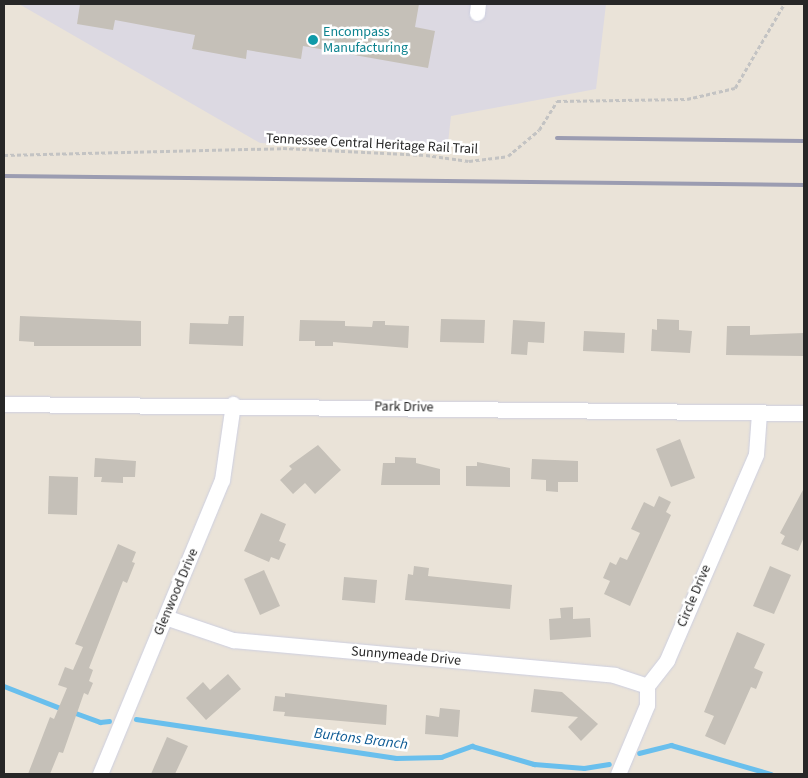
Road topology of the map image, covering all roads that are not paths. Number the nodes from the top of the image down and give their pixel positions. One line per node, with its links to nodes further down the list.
1 (4, 404): 2 (street, Park Drive)
2 (233, 404): 3 (street, Park Drive); 5 (street, Glenwood Drive)
3 (759, 413): 4 (street, Park Drive); 6 (street, Circle Drive)
4 (804, 413)
5 (168, 618): 6 (street, Sunnymeade Drive); 7 (street, Glenwood Drive)
6 (647, 686): 8 (street, Circle Drive)
7 (100, 774)
8 (618, 774)

